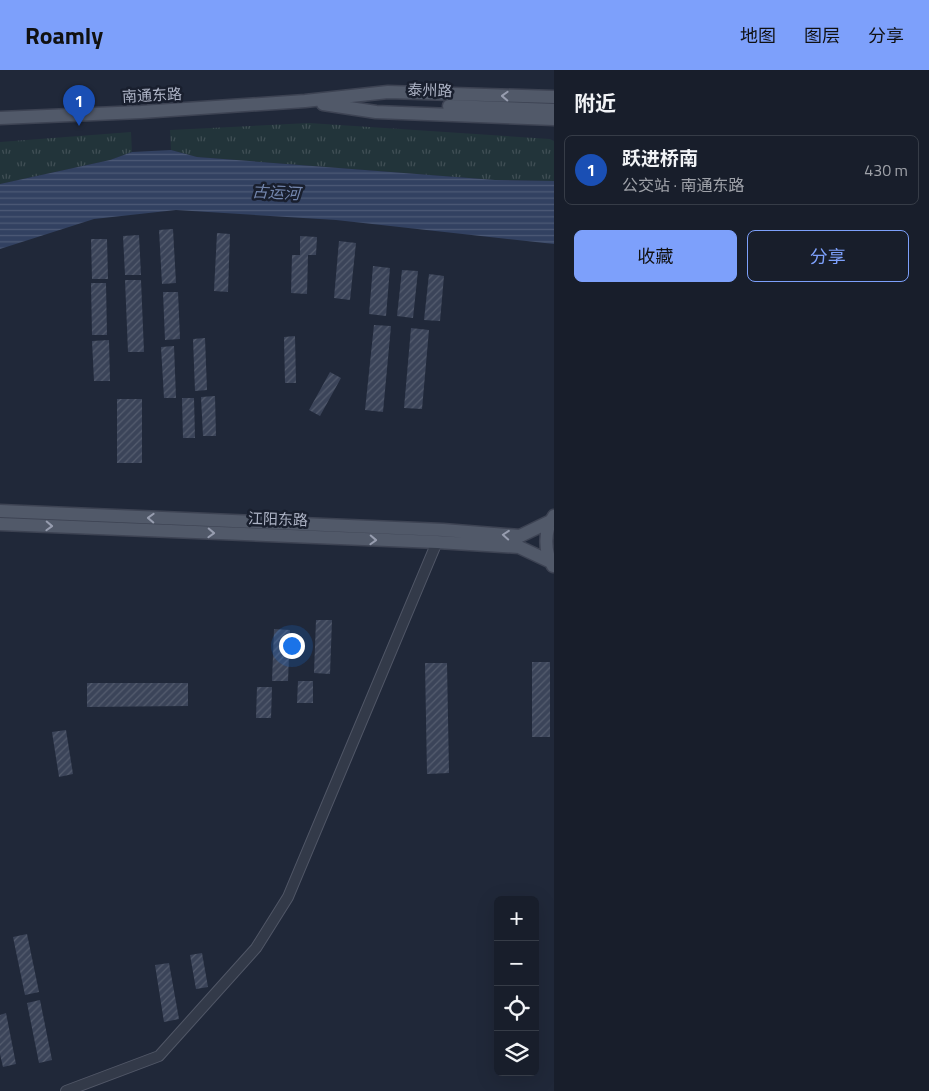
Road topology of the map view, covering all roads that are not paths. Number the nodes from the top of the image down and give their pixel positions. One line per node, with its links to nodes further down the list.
1 (554, 97): 2 (main road, 南通东路, one-way to 2)
2 (305, 101): 3 (main road, 泰州路); 4 (main road, 南通东路); 5 (main road, 南通东路)
3 (554, 110)
4 (0, 118)
5 (554, 119)
6 (0, 512): 7 (main road, 江阳东路, one-way to 6)
7 (552, 519): 10 (main road)
8 (0, 524): 9 (main road, 江阳东路, one-way to 9)
9 (437, 542): 10 (main road, 江阳东路); 11 (street)
10 (552, 565)
11 (66, 1091)

